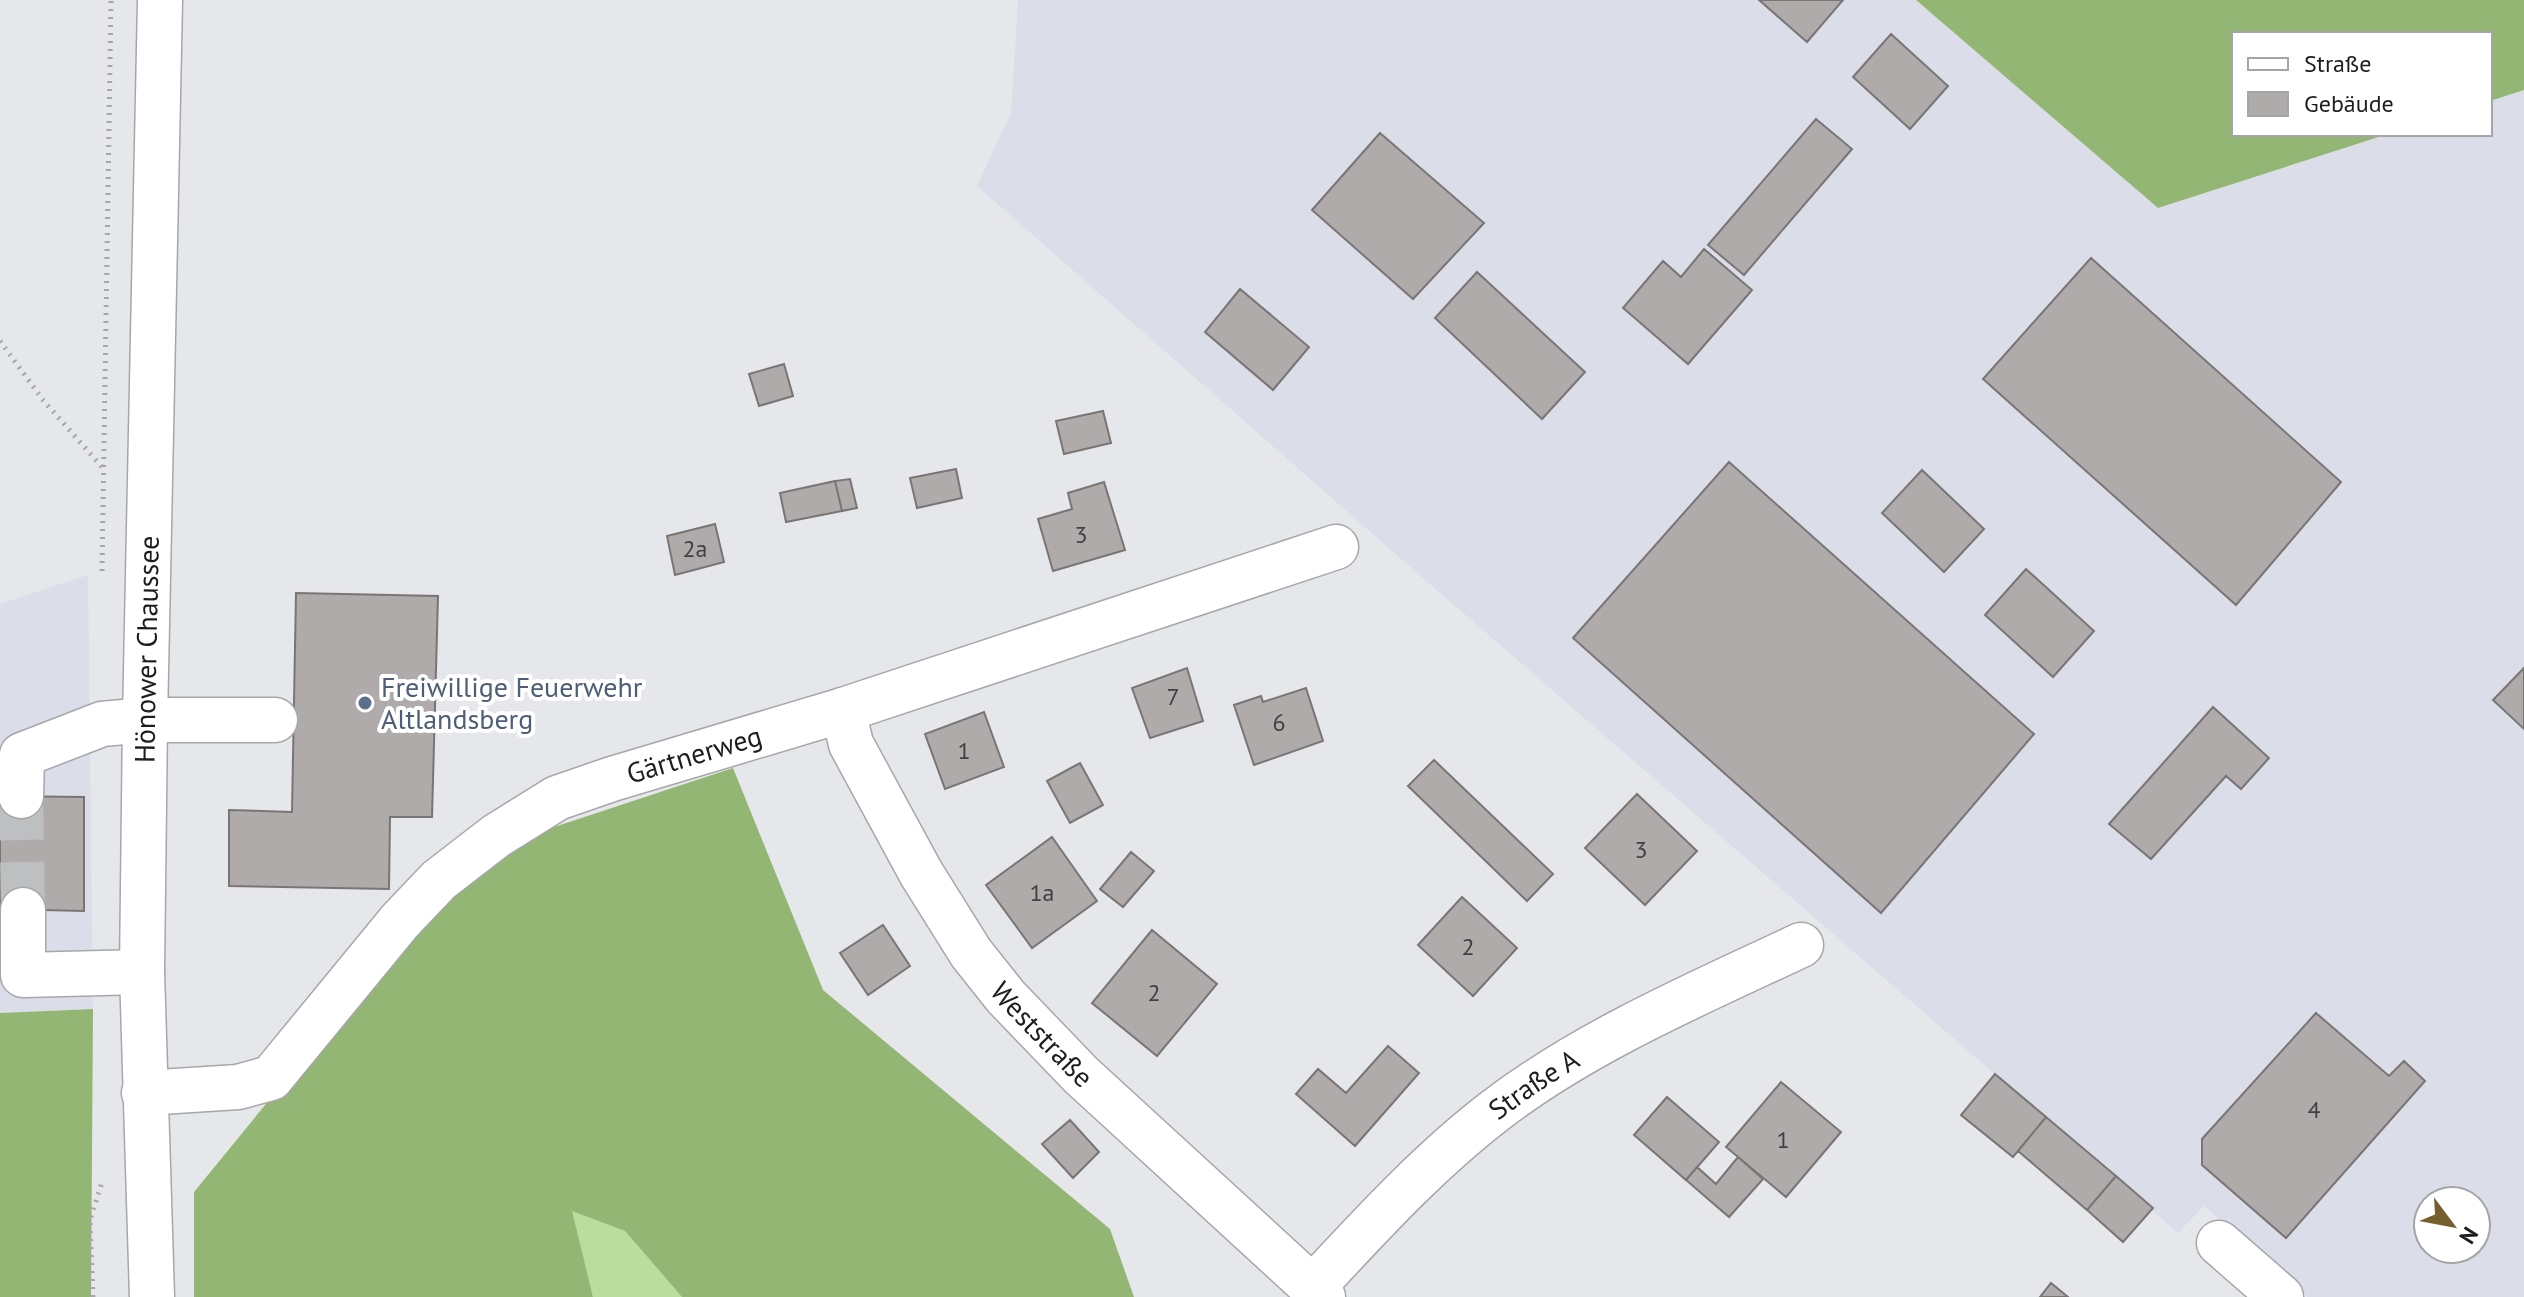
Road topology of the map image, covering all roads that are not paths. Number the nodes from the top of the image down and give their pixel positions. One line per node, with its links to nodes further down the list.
1 (160, 0): 4 (street, Hönower Chaussee)
2 (1336, 547): 3 (street, Gärtnerweg)
3 (843, 710): 10 (street, Gärtnerweg); 12 (street, Weststraße)
4 (145, 720): 5 (street); 6 (street); 9 (street, Hönower Chaussee)
5 (275, 720)
6 (21, 796)
7 (23, 910): 9 (street)
8 (1801, 945): 12 (street, Straße A)
9 (142, 972): 10 (street, Hönower Chaussee)
10 (144, 1093): 13 (street, Hönower Chaussee)
11 (2219, 1243): 14 (street)
12 (1317, 1292)
13 (152, 1297)
14 (2281, 1297)

